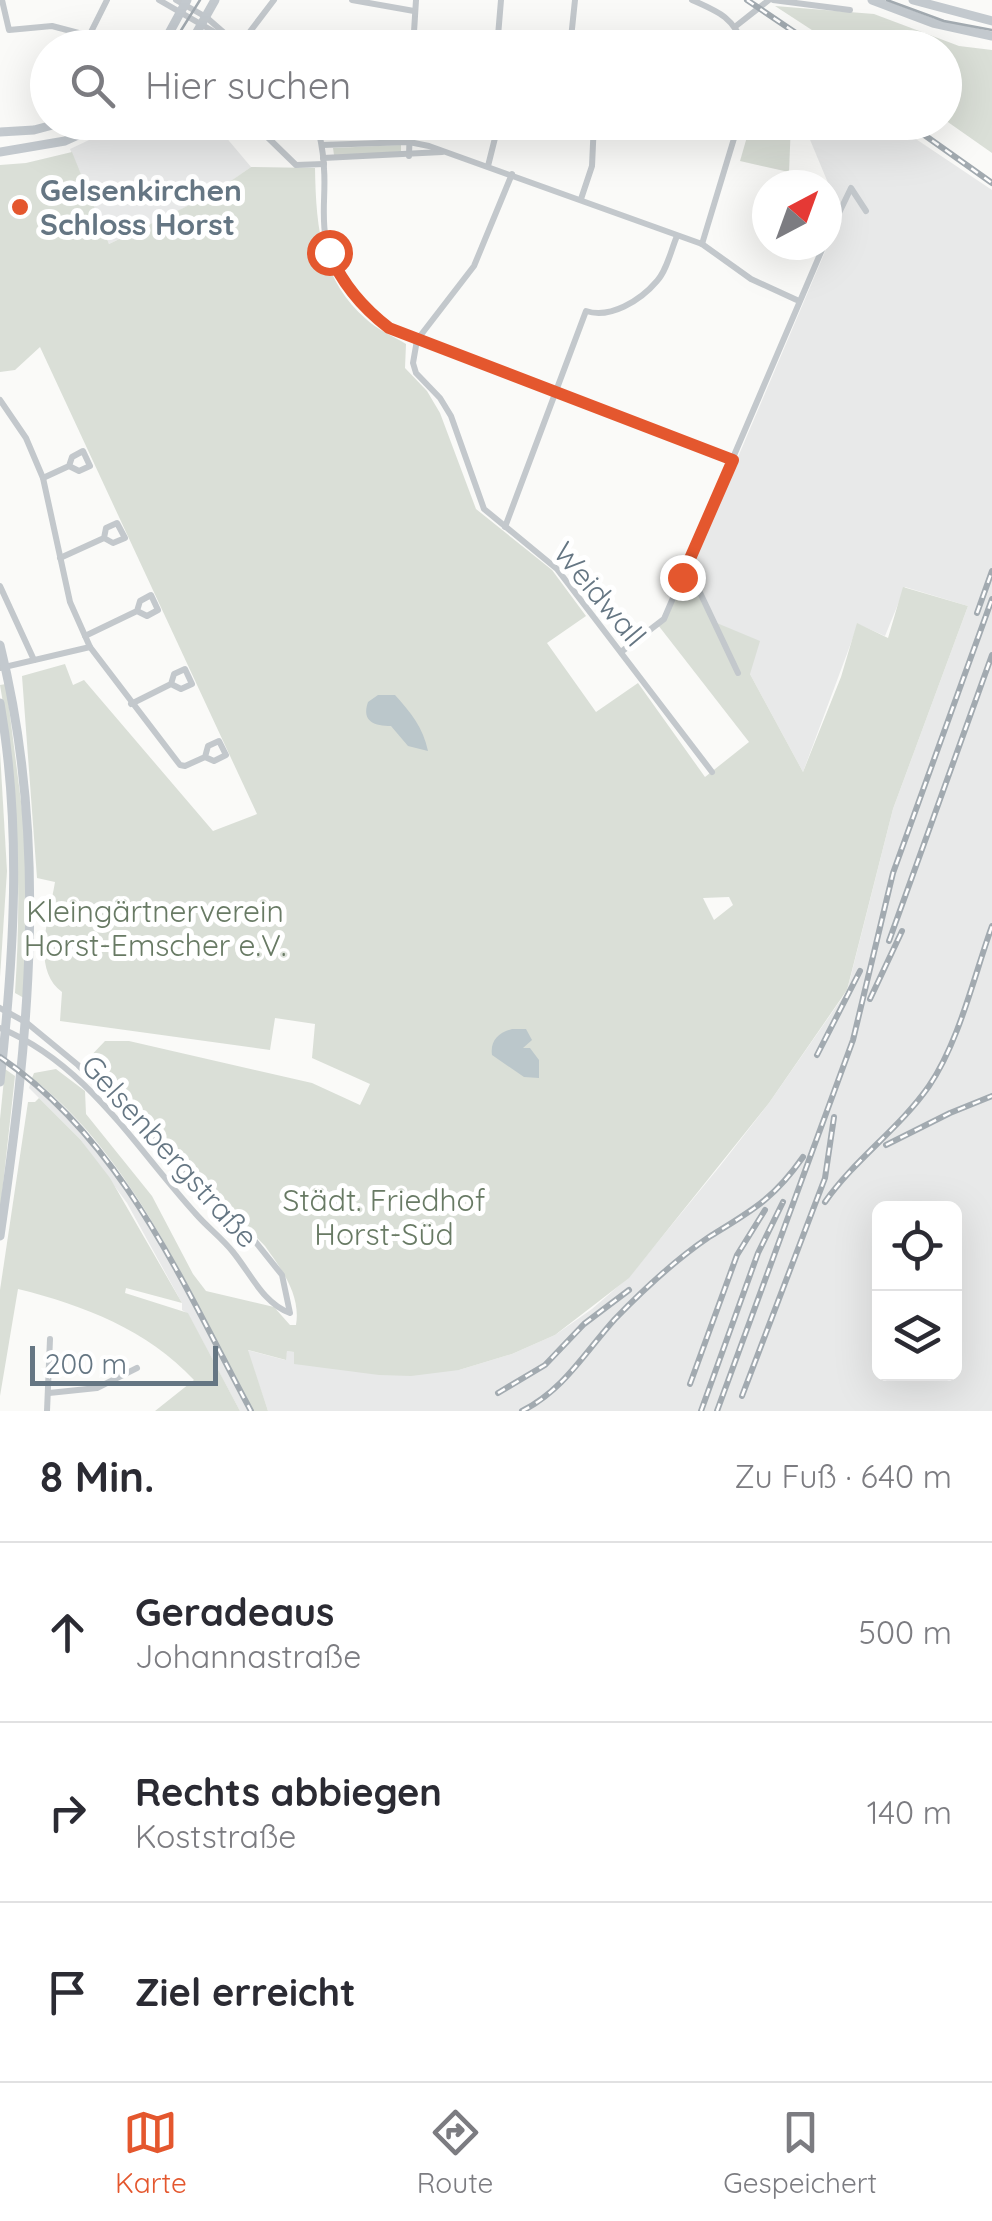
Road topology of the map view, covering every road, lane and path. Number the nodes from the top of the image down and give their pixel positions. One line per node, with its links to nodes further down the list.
1 (2, 0): 20 (street)
2 (107, 0): 21 (street)
3 (159, 0): 14 (street)
4 (215, 0): 17 (main road)
5 (274, 0): 25 (street)
6 (352, 0): 16 (street)
7 (416, 0): 16 (street)
8 (501, 0): 27 (street)
9 (574, 0): 28 (street)
10 (692, 0): 19 (street)
11 (872, 0): 30 (main road)
12 (769, 1): 15 (street); 19 (street)
13 (919, 1): 18 (main road)
14 (182, 4): 17 (street); 22 (main road)
15 (850, 10)
16 (414, 11): 26 (street)
17 (203, 21): 23 (main road); 24 (street)
18 (992, 21)
19 (736, 26): 29 (street)
20 (67, 30)
21 (93, 30)
22 (170, 30)
23 (198, 30)
24 (216, 30)
25 (252, 30)
26 (413, 30)
27 (498, 30)
28 (572, 30)
29 (738, 30)
30 (992, 36)
31 (30, 130): 32 (main road)
32 (0, 132)
33 (67, 140): 41 (main road)
34 (270, 140): 44 (street)
35 (321, 140): 40 (street)
36 (494, 140): 45 (street)
37 (593, 140): 47 (street)
38 (733, 140): 51 (street)
39 (409, 142): 40 (street); 42 (street); 43 (street)
40 (322, 145): 44 (street)
41 (0, 152)
42 (445, 152): 43 (street); 45 (street)
43 (409, 156): 44 (street)
44 (324, 161): 54 (street)
45 (488, 166): 46 (street)
46 (512, 174): 47 (street); 54 (street)
47 (580, 200): 50 (street)
48 (842, 203): 49 (street)
49 (866, 210)
50 (677, 236): 51 (street); 55 (street)
51 (702, 244): 53 (street)
52 (817, 260): 53 (street)
53 (799, 301): 57 (street)
54 (418, 340): 55 (street); 60 (street, Weidwall)
55 (553, 393): 57 (street); 60 (street)
56 (0, 400): 59 (street)
57 (733, 460): 63 (street)
58 (69, 466): 59 (street)
59 (43, 478): 62 (street)
60 (505, 527): 69 (street, Weidwall)
61 (104, 538): 62 (street)
62 (60, 558): 66 (street)
63 (682, 577): 69 (street); 72 (street)
64 (0, 586): 70 (street)
65 (137, 610): 66 (street)
66 (85, 636): 68 (street)
67 (0, 644): 71 (main road)
68 (90, 647): 70 (street); 75 (street)
69 (621, 652): 77 (street, Weidwall)
70 (34, 660): 71 (street)
71 (3, 667): 79 (main road)
72 (738, 673)
73 (172, 684): 75 (street)
74 (0, 703): 78 (main road)
75 (130, 704): 76 (street)
76 (205, 757)
77 (712, 772)
78 (4, 1010): 79 (street); 80 (main road)
79 (27, 1023): 81 (main road); 81 (street, Gelsenbergstraße)
80 (3, 1030): 81 (street); 82 (main road)
81 (26, 1039): 83 (main road)
82 (0, 1082)
83 (0, 1234)
84 (50, 1339): 86 (street)
85 (137, 1368): 86 (street)
86 (49, 1393): 87 (street)
87 (47, 1411)

